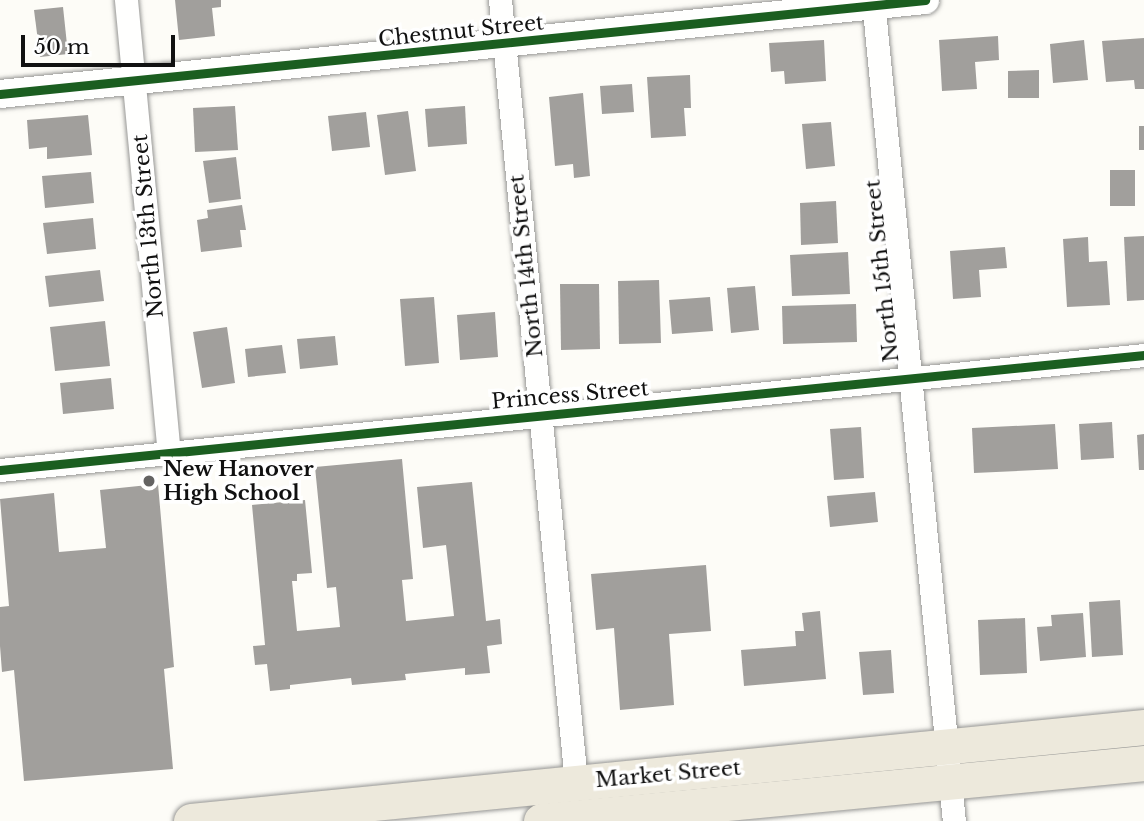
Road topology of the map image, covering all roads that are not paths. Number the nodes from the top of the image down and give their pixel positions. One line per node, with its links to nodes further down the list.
1 (125, 0): 6 (street, North 13th Street)
2 (500, 0): 5 (street, North 14th Street)
3 (925, 0): 4 (street, Chestnut Street)
4 (873, 3): 5 (street, Chestnut Street); 9 (street, North 15th Street)
5 (505, 44): 6 (street, Chestnut Street); 10 (street, North 14th Street)
6 (134, 80): 7 (street, Chestnut Street); 11 (street, North 13th Street)
7 (0, 94)
8 (1144, 355): 9 (street, Princess Street)
9 (909, 377): 10 (street, Princess Street); 15 (street, North 15th Street)
10 (541, 415): 11 (street, Princess Street); 16 (street, North 14th Street)
11 (169, 453): 12 (street, Princess Street)
12 (0, 470)
13 (1144, 727): 15 (main road, Market Street)
14 (1144, 763): 15 (main road, Market Street)
15 (949, 764): 16 (main road, Market Street); 18 (main road, Market Street); 19 (street, North 15th Street)
16 (576, 782): 17 (main road, Market Street)
17 (191, 821)
18 (541, 821)
19 (954, 821)

